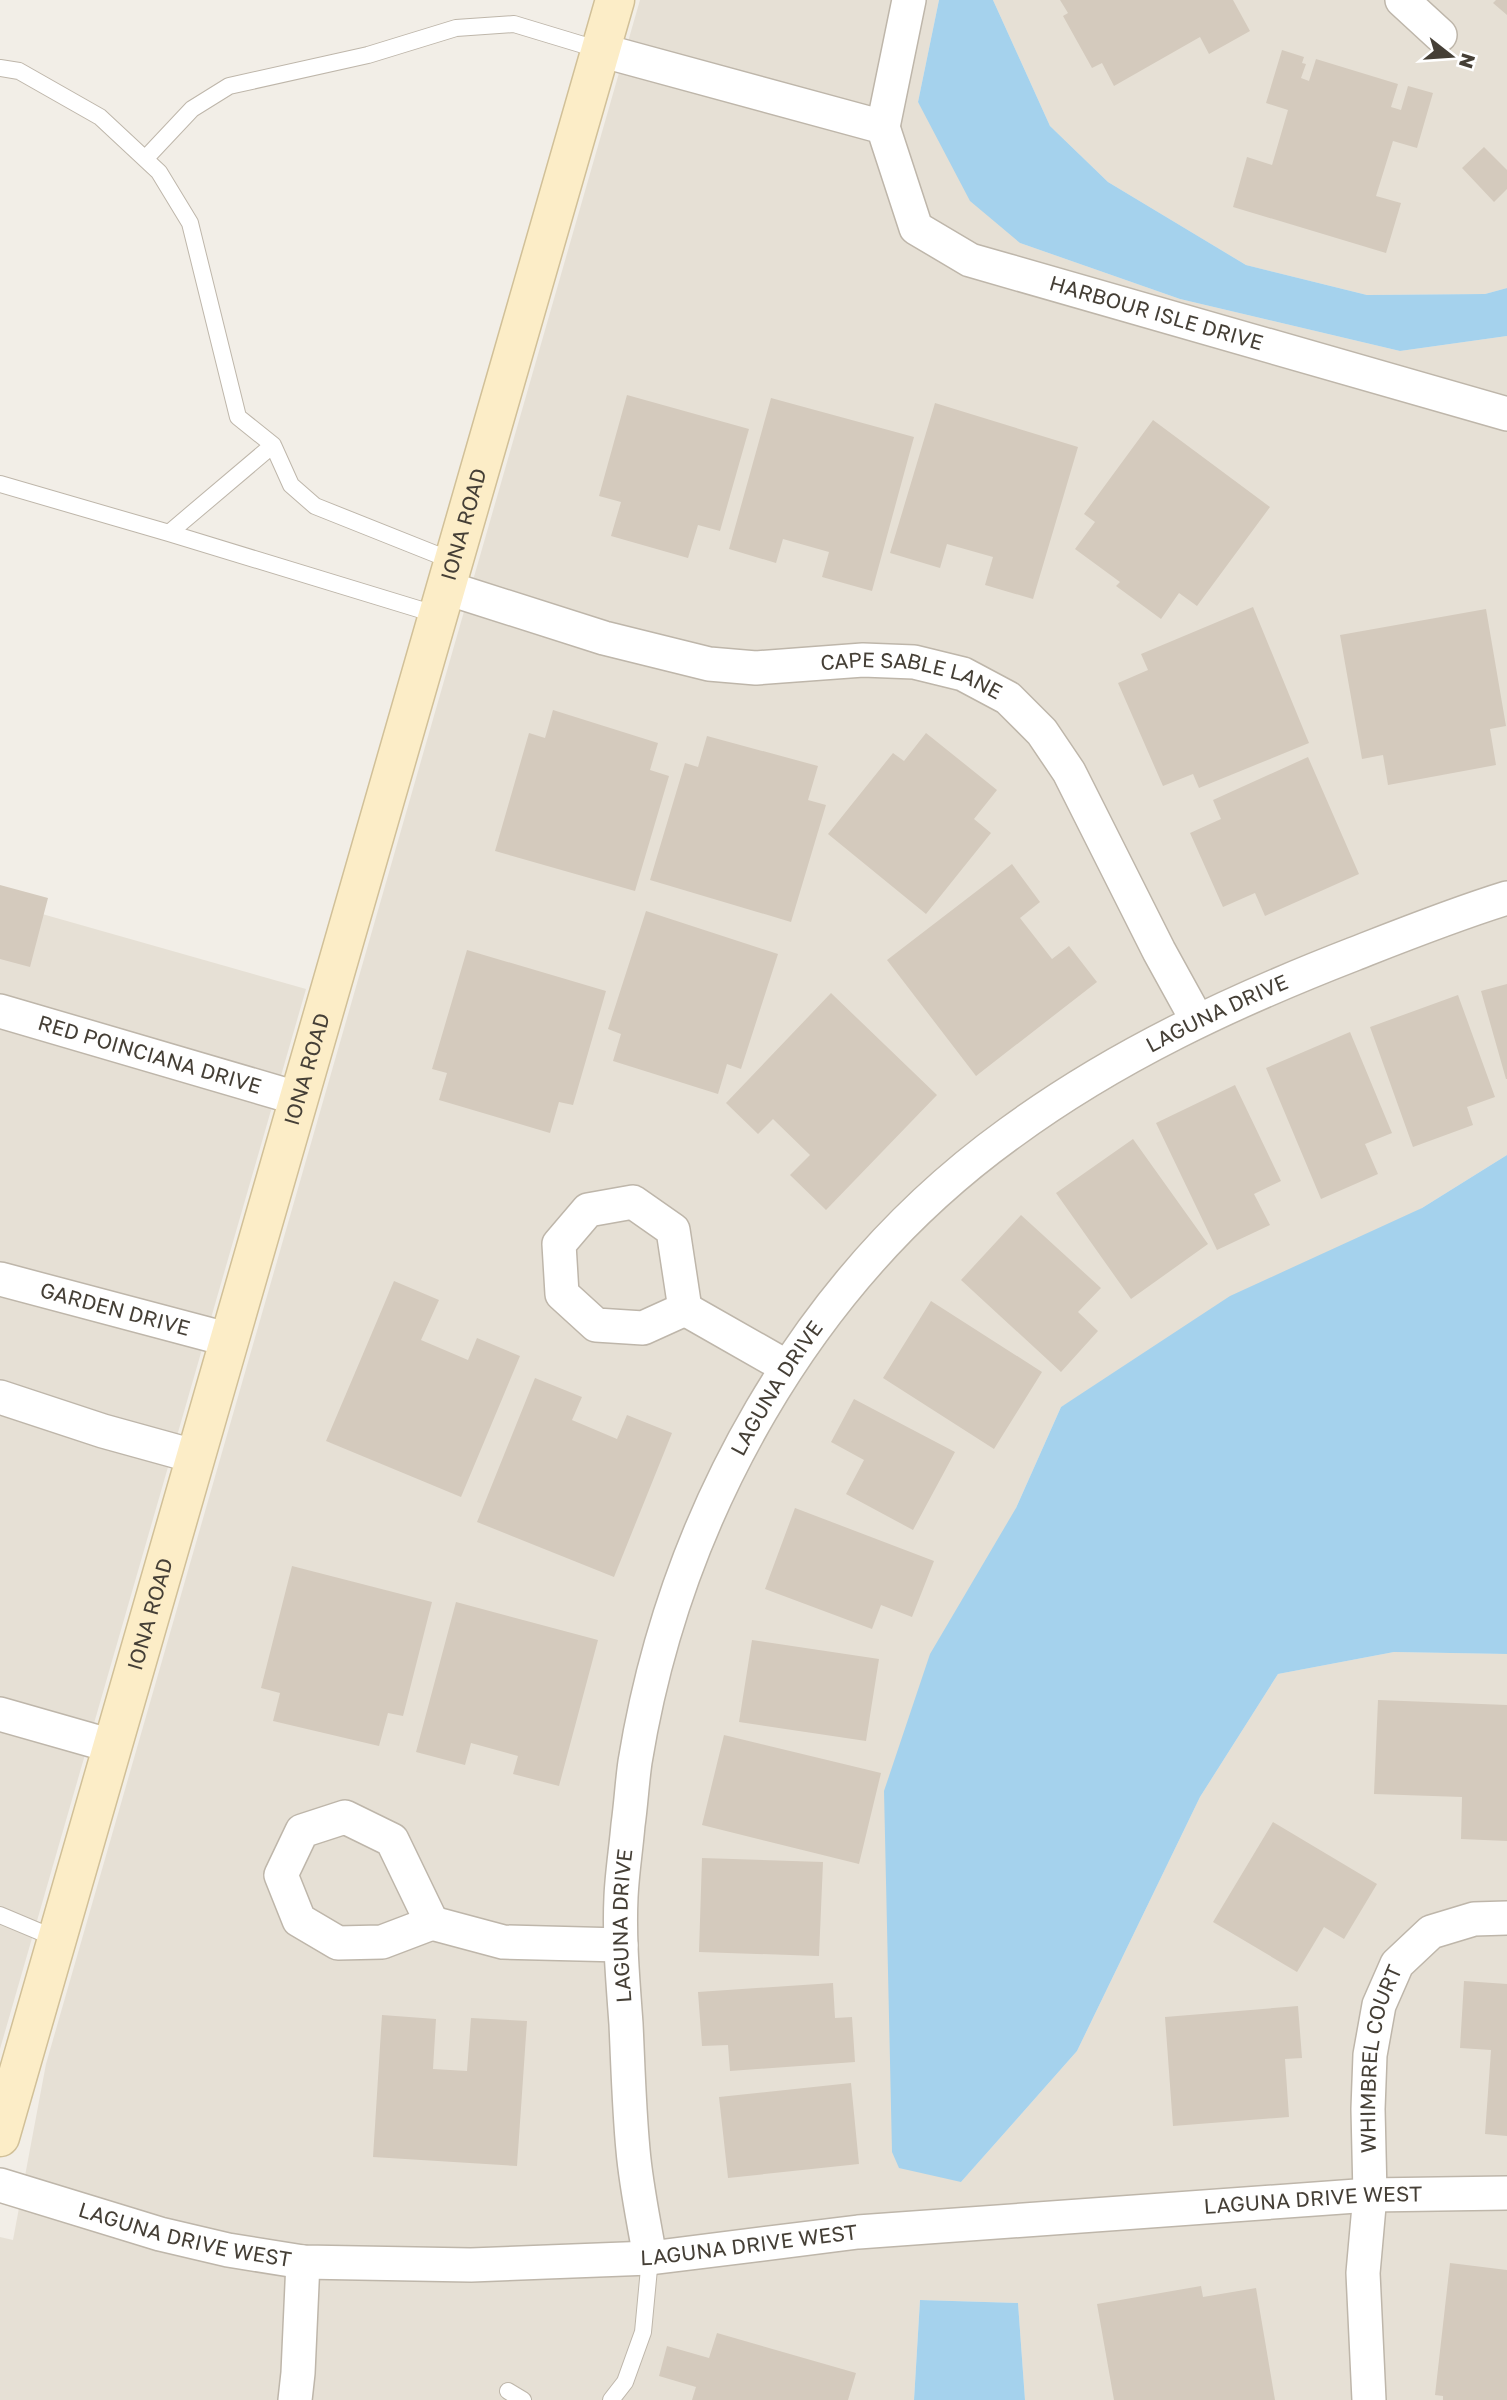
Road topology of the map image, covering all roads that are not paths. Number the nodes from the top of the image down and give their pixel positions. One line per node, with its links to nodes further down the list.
1 (615, 0): 5 (street, IONA ROAD)
2 (909, 0): 7 (street, HARBOUR ISLE DRIVE)
3 (1402, 0): 4 (street)
4 (1440, 35)
5 (600, 50): 7 (street); 8 (lane); 13 (street, IONA ROAD)
6 (0, 68): 8 (lane)
7 (883, 127): 9 (street, HARBOUR ISLE DRIVE)
8 (145, 159): 10 (lane)
9 (1507, 414)
10 (273, 446): 12 (lane); 13 (lane)
11 (0, 484): 12 (lane)
12 (169, 533): 13 (lane)
13 (446, 588): 16 (street, CAPE SABLE LANE); 17 (street, IONA ROAD)
14 (1507, 898): 16 (street, LAGUNA DRIVE)
15 (0, 1011): 17 (street, RED POINCIANA DRIVE)
16 (1197, 1020): 21 (street, LAGUNA DRIVE)
17 (300, 1099): 20 (street, IONA ROAD)
18 (0, 1279): 20 (street, GARDEN DRIVE)
19 (685, 1309): 21 (street)
20 (230, 1340): 23 (street, IONA ROAD)
21 (787, 1367): 30 (street, LAGUNA DRIVE)
22 (0, 1397): 23 (street)
23 (197, 1457): 25 (street, IONA ROAD)
24 (0, 1714): 25 (street)
25 (112, 1746): 29 (street, IONA ROAD)
26 (0, 1915): 29 (lane)
27 (1507, 1918): 34 (street, WHIMBREL COURT)
28 (432, 1923): 28 (street); 30 (street)
29 (57, 1939): 31 (street, IONA ROAD)
30 (621, 1945): 35 (street, LAGUNA DRIVE)
31 (0, 2137)
32 (0, 2185): 36 (street, LAGUNA DRIVE WEST)
33 (1507, 2193): 34 (street, LAGUNA DRIVE WEST)
34 (1370, 2195): 35 (street, LAGUNA DRIVE WEST); 41 (street, WHIMBREL COURT)
35 (649, 2258): 36 (street, LAGUNA DRIVE WEST); 40 (lane)
36 (303, 2262): 38 (street)
37 (509, 2391): 39 (lane)
38 (295, 2400)
39 (523, 2400)
40 (611, 2400)
41 (1369, 2400)

